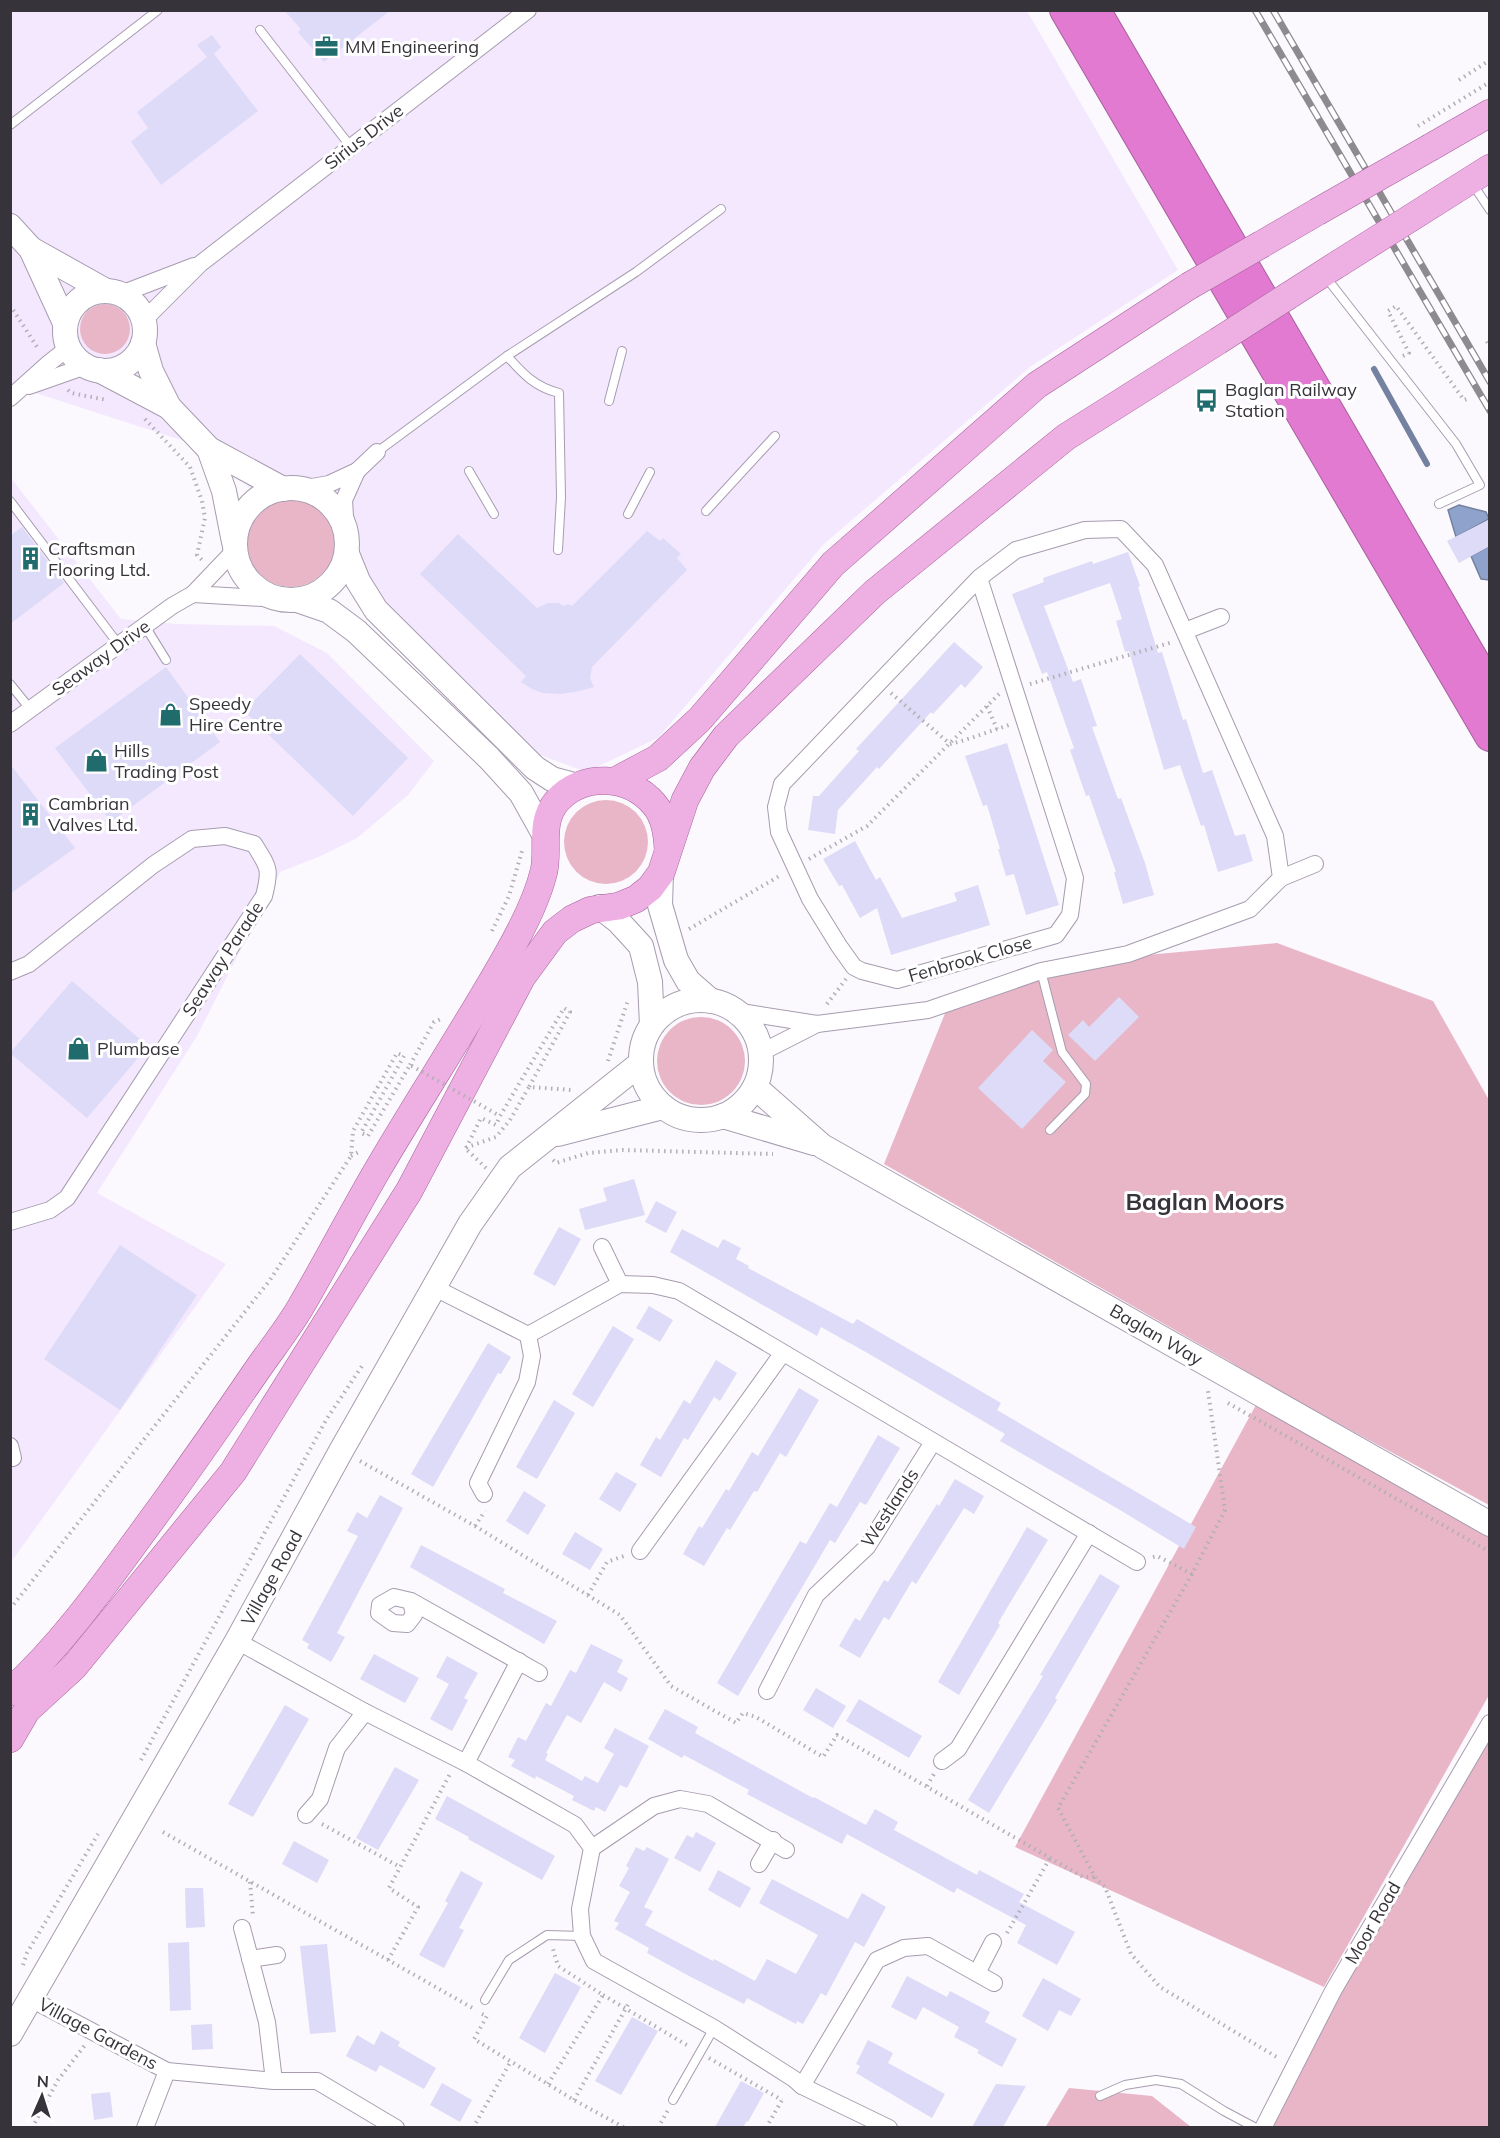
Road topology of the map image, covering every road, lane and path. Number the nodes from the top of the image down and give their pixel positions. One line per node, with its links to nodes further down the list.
1 (158, 10): 10 (lane)
2 (528, 10): 12 (street, Sirius Drive)
3 (1065, 10): 66 (highway)
4 (1095, 10): 60 (highway)
5 (260, 30): 12 (lane)
6 (1490, 60): 7 (path)
7 (1459, 80)
8 (1490, 82): 11 (path)
9 (1490, 113): 11 (main road)
10 (10, 125)
11 (1424, 136): 68 (main road, bridge)
12 (351, 147): 18 (street, Sirius Drive)
13 (1472, 179): 15 (lane); 19 (main road, bridge)
14 (721, 209): 28 (lane)
15 (1490, 210)
16 (10, 226): 17 (street)
17 (31, 249): 20 (street); 21 (street)
18 (200, 264): 20 (street, Sirius Drive); 22 (street, Sirius Drive)
19 (1331, 269): 42 (lane); 71 (main road, bridge)
20 (114, 293): 21 (street); 22 (street)
21 (65, 323): 25 (street)
22 (143, 332): 29 (street); 33 (street)
23 (1490, 338): 24 (path)
24 (1490, 346)
25 (68, 348): 29 (street); 30 (street)
26 (1396, 348): 31 (path)
27 (622, 351): 32 (lane)
28 (507, 356): 36 (lane); 48 (lane)
29 (93, 368): 30 (street); 33 (street)
30 (16, 393)
31 (1467, 399)
32 (609, 401)
33 (169, 407): 35 (street)
34 (775, 436): 43 (lane)
35 (209, 448): 40 (street); 47 (street)
36 (377, 452): 37 (street)
37 (357, 471): 40 (street); 46 (street)
38 (469, 471): 44 (lane)
39 (650, 472): 45 (lane)
40 (292, 489): 46 (street); 47 (street)
41 (10, 501): 55 (lane)
42 (1440, 504)
43 (706, 511)
44 (494, 514)
45 (628, 514)
46 (346, 543): 51 (street); 69 (street)
47 (235, 547): 50 (street, Seaway Drive); 51 (street)
48 (558, 550)
49 (979, 578): 54 (street); 57 (street); 58 (street, Fenbrook Close)
50 (193, 594): 51 (street); 53 (street, Seaway Drive)
51 (287, 599): 70 (street)
52 (1221, 617): 54 (street)
53 (145, 626): 55 (street, Seaway Drive); 56 (lane)
54 (1186, 634): 58 (path); 74 (street)
55 (119, 645): 62 (street, Seaway Drive)
56 (166, 660)
57 (879, 682): 67 (path); 73 (street)
58 (1021, 683): 61 (path); 63 (street, Fenbrook Close)
59 (10, 684): 62 (lane)
60 (1490, 689)
61 (987, 706): 65 (path); 67 (path)
62 (31, 710): 64 (street, Seaway Drive)
63 (1024, 720): 65 (path); 78 (street, Fenbrook Close)
64 (10, 724)
65 (997, 729): 67 (path)
66 (1490, 736)
67 (950, 744): 73 (path)
68 (615, 781): 69 (main road); 71 (main road)
69 (578, 786): 70 (main road)
70 (534, 841): 77 (path); 132 (main road)
71 (664, 862): 75 (main road); 81 (street)
72 (1315, 864): 74 (street)
73 (795, 867): 76 (path); 78 (street)
74 (1281, 878): 79 (street, Fenbrook Close)
75 (600, 907): 87 (street); 135 (main road)
76 (681, 934)
77 (489, 936)
78 (854, 967): 85 (path)
79 (1041, 971): 85 (street, Fenbrook Close); 99 (lane)
80 (10, 972): 107 (street, Seaway Parade)
81 (711, 1001): 82 (street); 87 (street)
82 (735, 1011): 85 (street, Fenbrook Close); 88 (street)
83 (450, 1015): 86 (path)
84 (434, 1022): 90 (path)
85 (813, 1023): 88 (street, Fenbrook Close)
86 (445, 1025)
87 (652, 1025): 89 (street)
88 (760, 1053): 94 (street)
89 (641, 1063): 96 (street); 100 (street, Village Road)
90 (410, 1065): 97 (path, bridge); 105 (path, bridge)
91 (422, 1065): 92 (path)
92 (416, 1075)
93 (529, 1087): 95 (path); 97 (path, bridge); 103 (path)
94 (755, 1087): 98 (street); 101 (street, Baglan Way)
95 (572, 1090)
96 (663, 1107): 98 (street); 100 (street, Village Road)
97 (500, 1116): 103 (path)
98 (723, 1116): 101 (street, Baglan Way)
99 (1050, 1130)
100 (544, 1141): 104 (path); 110 (street, Village Road)
101 (822, 1146): 119 (street, Baglan Way)
102 (368, 1148): 105 (path)
103 (465, 1148): 106 (path)
104 (784, 1155)
105 (351, 1156): 127 (path)
106 (491, 1173)
107 (10, 1222)
108 (602, 1247): 109 (street)
109 (620, 1284): 111 (street); 112 (street)
110 (433, 1287): 111 (street); 117 (street, Village Road)
111 (528, 1335): 118 (street)
112 (782, 1354): 116 (street); 121 (street)
113 (366, 1361): 138 (path)
114 (1198, 1385): 115 (path)
115 (1208, 1391): 122 (path); 124 (path)
116 (933, 1443): 120 (street); 131 (street, Westlands)
117 (341, 1450): 125 (path); 128 (street, Village Road)
118 (484, 1494)
119 (1490, 1524)
120 (1089, 1533): 123 (street); 137 (street)
121 (639, 1551): 125 (path)
122 (1490, 1552)
123 (1137, 1562): 124 (path)
124 (1192, 1574): 146 (path)
125 (588, 1594): 143 (path)
126 (411, 1601): 129 (street)
127 (10, 1609)
128 (237, 1641): 133 (street); 159 (street, Village Road)
129 (519, 1661): 130 (street); 136 (street)
130 (539, 1672)
131 (767, 1691)
132 (10, 1692)
133 (365, 1712): 136 (street); 139 (street)
134 (1490, 1723): 181 (street, Moor Road)
135 (10, 1739)
136 (462, 1761): 142 (street); 145 (path)
137 (942, 1761)
138 (138, 1764)
139 (306, 1815): 145 (path)
140 (104, 1825): 155 (path)
141 (163, 1832): 147 (path)
142 (592, 1848): 144 (street); 150 (street)
143 (1050, 1858): 146 (path); 151 (path)
144 (759, 1864)
145 (400, 1867): 154 (path)
146 (1095, 1877): 164 (path)
147 (250, 1881): 148 (path); 154 (path)
148 (242, 1928): 153 (street)
149 (549, 1935): 150 (lane); 160 (lane); 169 (path)
150 (582, 1936): 158 (street)
151 (993, 1942): 156 (street)
152 (277, 1955): 153 (street)
153 (250, 1959): 167 (street)
154 (388, 1960): 165 (path)
155 (21, 1972)
156 (977, 1973): 157 (street); 168 (street)
157 (994, 1983)
158 (639, 1986): 161 (street); 171 (path)
159 (29, 1998): 162 (street, Village Gardens); 163 (street, Village Road)
160 (485, 2000)
161 (714, 2028): 168 (street); 172 (lane)
162 (94, 2033): 166 (street, Village Gardens); 174 (path)
163 (10, 2034)
164 (1281, 2059)
165 (511, 2061): 169 (path); 177 (path)
166 (167, 2071): 167 (street, Village Gardens); 175 (street, Village Gardens)
167 (274, 2081): 176 (street, Village Gardens)
168 (798, 2083): 173 (street); 179 (path)
169 (548, 2084): 171 (path)
170 (1100, 2097): 180 (lane)
171 (574, 2100): 178 (path)
172 (673, 2100)
173 (885, 2126)
174 (32, 2127)
175 (145, 2127)
176 (396, 2127)
177 (472, 2127)
178 (626, 2127)
179 (766, 2127)
180 (1256, 2127)
181 (1263, 2127)

